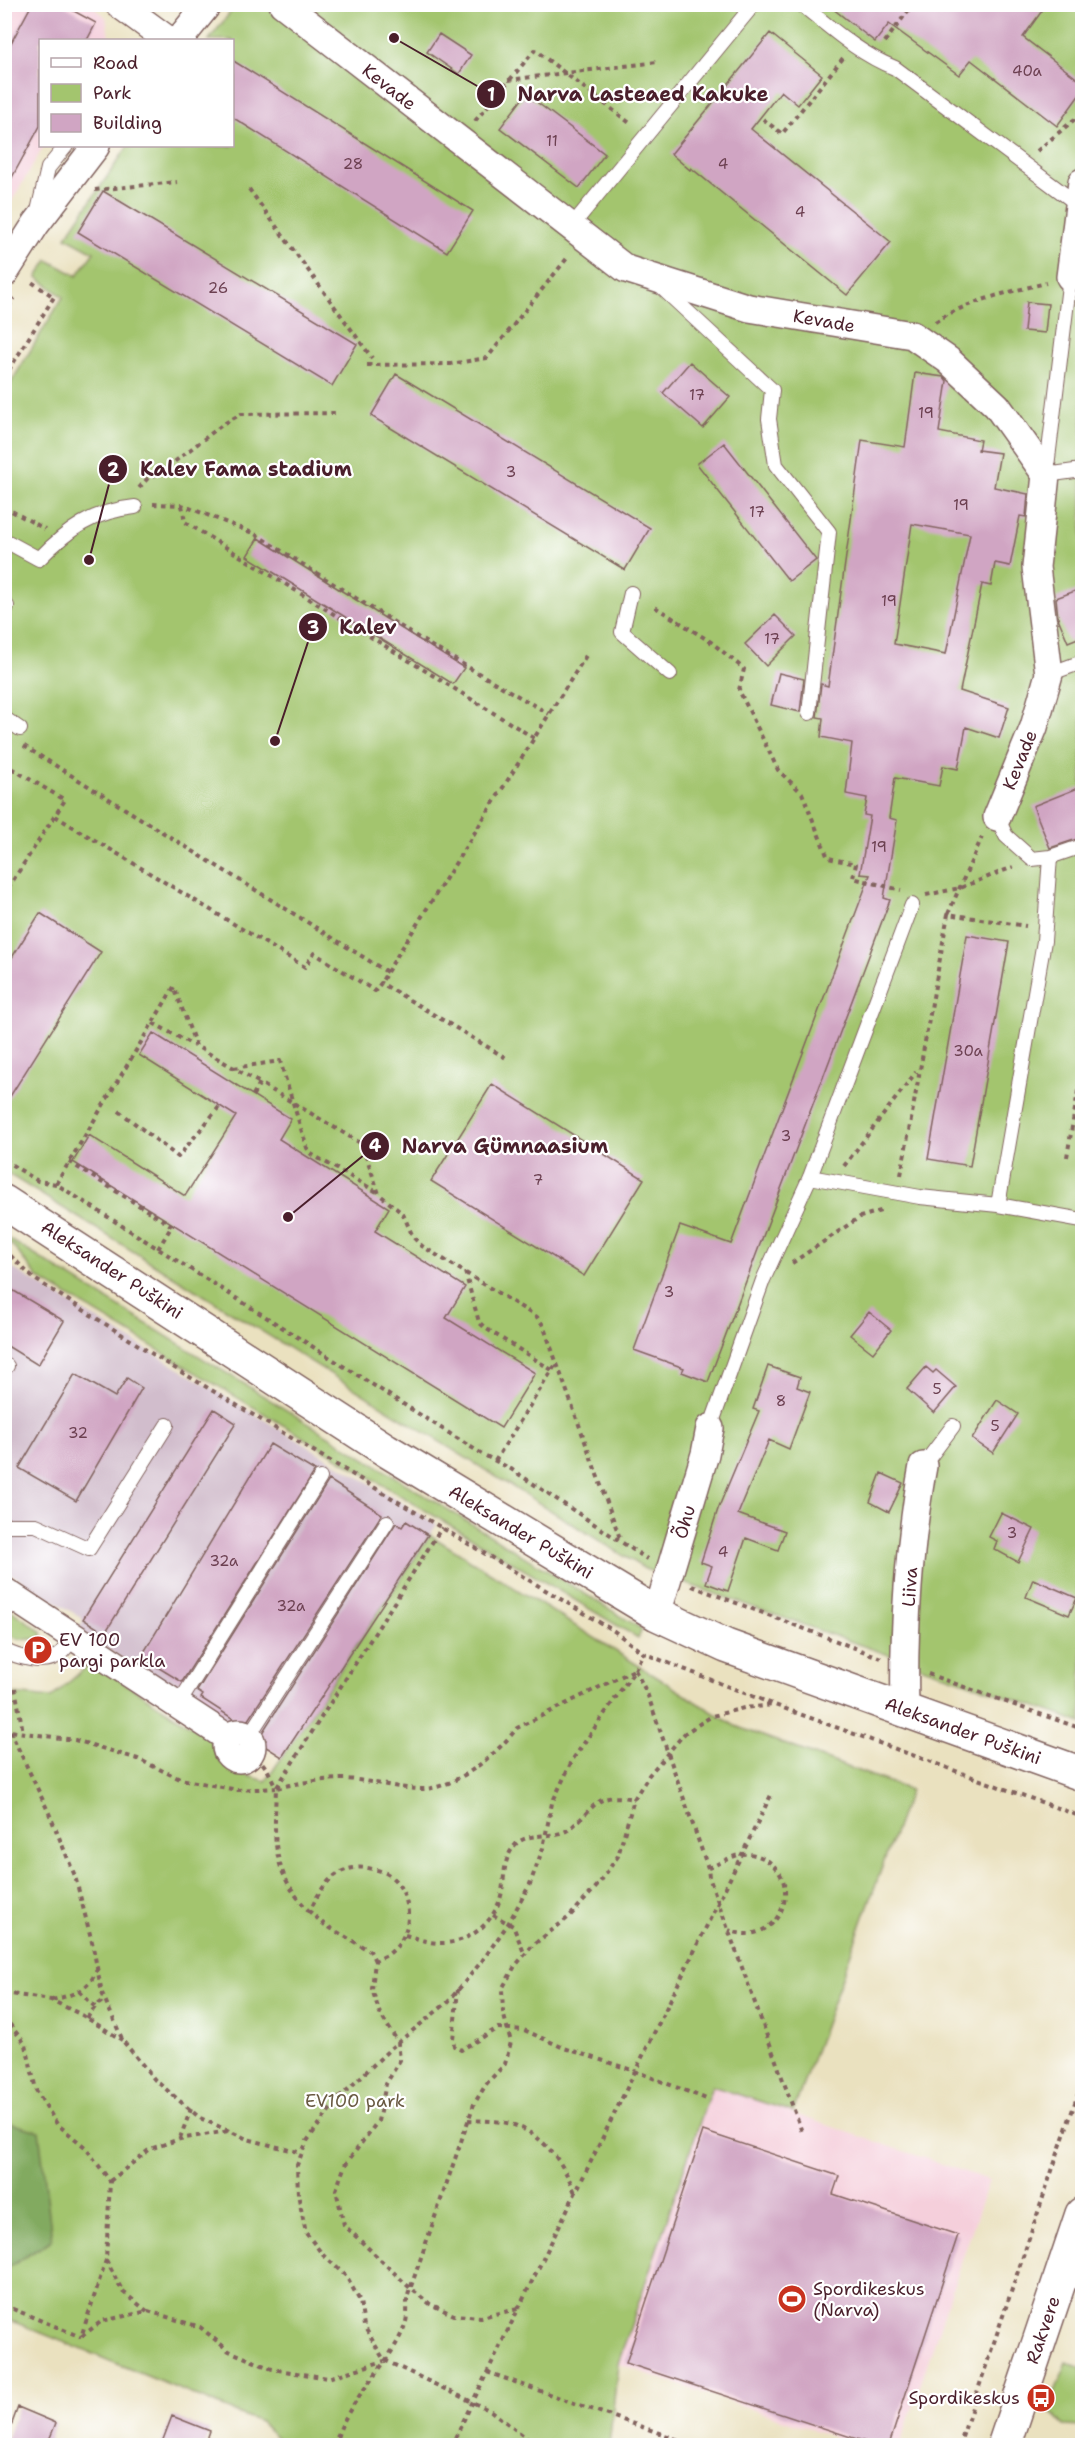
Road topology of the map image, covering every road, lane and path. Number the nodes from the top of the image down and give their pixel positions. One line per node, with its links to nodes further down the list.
1 (119, 4): 7 (street)
2 (208, 4): 8 (street)
3 (283, 4): 17 (street, Kevade)
4 (754, 4): 16 (lane)
5 (801, 4): 9 (lane)
6 (913, 4): 10 (path)
7 (167, 39)
8 (180, 39)
9 (853, 46): 10 (lane); 15 (path)
10 (872, 59): 20 (lane)
11 (658, 62): 12 (path)
12 (566, 74): 13 (path); 13 (path); 16 (path)
13 (507, 80): 17 (path)
14 (1083, 113): 20 (path)
15 (764, 119)
16 (646, 136): 26 (lane)
17 (459, 142): 26 (street, Kevade)
18 (65, 147): 25 (lane)
19 (95, 147): 25 (street)
20 (1022, 163): 24 (lane)
21 (177, 182): 23 (path)
22 (249, 189): 31 (path)
23 (83, 191)
24 (1081, 194): 29 (street)
25 (36, 224): 27 (street)
26 (577, 233): 28 (street, Kevade); 32 (path)
27 (15, 276): 33 (path)
28 (650, 276): 30 (street, Kevade); 49 (lane)
29 (1074, 287): 30 (path); 36 (lane)
30 (912, 336): 36 (street, Kevade)
31 (372, 358)
32 (367, 365)
33 (4, 378)
34 (338, 413): 37 (path)
35 (1083, 470): 36 (lane)
36 (1046, 475): 48 (street, Kevade)
37 (138, 489)
38 (182, 505): 39 (path); 50 (path); 53 (path)
39 (135, 507): 40 (lane)
40 (4, 540)
41 (630, 592): 47 (lane)
42 (4, 605): 44 (lane)
43 (655, 608): 62 (path)
44 (4, 614)
45 (587, 654): 50 (path)
46 (1083, 662): 48 (lane)
47 (670, 674)
48 (1049, 674): 56 (street, Kevade)
49 (809, 713)
50 (549, 714): 53 (path)
51 (4, 718): 52 (lane)
52 (17, 734): 65 (path)
53 (534, 738): 65 (path)
54 (4, 764): 55 (path)
55 (55, 816): 60 (path); 66 (path)
56 (997, 817): 59 (lane); 61 (path)
57 (1083, 846): 58 (lane)
58 (1050, 857): 59 (lane); 64 (lane)
59 (1032, 859): 61 (path)
60 (6, 883)
61 (960, 888): 62 (path); 63 (path)
62 (913, 896): 81 (lane)
63 (948, 914): 64 (path); 72 (path)
64 (1045, 929): 88 (lane)
65 (387, 972): 66 (path)
66 (381, 983): 69 (path)
67 (153, 1023): 68 (path); 68 (path); 80 (path)
68 (196, 1046): 71 (path)
69 (506, 1058)
70 (1083, 1067): 78 (path)
71 (234, 1068): 73 (path); 75 (path)
72 (919, 1069): 82 (path); 84 (path)
73 (260, 1083): 74 (path); 75 (path)
74 (253, 1095)
75 (294, 1104): 85 (path); 85 (path)
76 (220, 1106): 77 (path)
77 (119, 1111)
78 (1067, 1157)
79 (4, 1160): 83 (path)
80 (69, 1162): 83 (path); 90 (path)
81 (810, 1177): 82 (lane); 92 (lane)
82 (833, 1182): 84 (lane)
83 (56, 1184): 90 (path)
84 (898, 1193): 86 (lane)
85 (379, 1194): 91 (path)
86 (920, 1197): 88 (lane); 92 (path)
87 (4, 1202): 107 (main road, Aleksander Puškini)
88 (998, 1205): 89 (lane)
89 (1083, 1220)
90 (158, 1249): 98 (path)
91 (465, 1272): 93 (path); 94 (path)
92 (763, 1280): 97 (lane)
93 (556, 1364): 94 (path); 104 (path)
94 (552, 1370): 98 (path)
95 (167, 1425): 102 (lane)
96 (953, 1426): 99 (lane)
97 (710, 1428): 105 (street, Õhu)
98 (495, 1461): 104 (path)
99 (923, 1466): 111 (street, Liiva)
100 (320, 1478): 115 (lane)
101 (387, 1522): 121 (lane)
102 (4, 1526)
103 (442, 1527): 124 (path)
104 (621, 1542): 105 (path)
105 (670, 1575): 107 (street, Õhu); 111 (path)
106 (4, 1592): 108 (street)
107 (657, 1614): 116 (main road, Aleksander Puškini)
108 (74, 1637): 109 (lane); 115 (street)
109 (4, 1650)
110 (643, 1653): 112 (path)
111 (904, 1666): 116 (street, Liiva); 118 (path)
112 (634, 1670): 122 (path); 124 (path); 127 (path)
113 (15, 1688): 120 (path)
114 (775, 1704): 122 (path)
115 (178, 1705): 121 (street)
116 (904, 1709): 123 (main road, Aleksander Puškini)
117 (4, 1728): 119 (path)
118 (1083, 1729)
119 (10, 1731): 120 (path); 138 (path)
120 (23, 1732): 124 (path)
121 (244, 1744): 124 (path)
122 (668, 1752): 126 (path); 129 (path)
123 (1083, 1774)
124 (276, 1788): 131 (path)
125 (771, 1795): 128 (path)
126 (634, 1799): 127 (path); 136 (path)
127 (545, 1837): 132 (path); 133 (path)
128 (742, 1854): 129 (path); 130 (path); 134 (path)
129 (708, 1868): 130 (path)
130 (718, 1902): 134 (path); 150 (path)
131 (310, 1912): 135 (path); 137 (path)
132 (493, 1915): 133 (path); 135 (path)
133 (508, 1924): 136 (path); 139 (path)
134 (728, 1930): 156 (path)
135 (405, 1935): 137 (path)
136 (525, 1955): 147 (path)
137 (375, 1961): 149 (path)
138 (97, 1968): 140 (path); 142 (path)
139 (459, 1989): 147 (path); 149 (path)
140 (80, 1991): 143 (path); 144 (path)
141 (4, 1993): 143 (path)
142 (105, 1999): 144 (path); 148 (path)
143 (51, 2000): 146 (path)
144 (94, 2007): 146 (path)
145 (4, 2017): 159 (path)
146 (86, 2018): 148 (path)
147 (507, 2027): 150 (path); 154 (path)
148 (123, 2041): 153 (path)
149 (398, 2042): 158 (path); 163 (path)
150 (635, 2071): 152 (path); 160 (path)
151 (1083, 2082): 175 (path)
152 (709, 2100)
153 (191, 2109): 155 (path); 157 (path)
154 (468, 2120): 160 (path); 163 (path)
155 (229, 2131): 157 (path); 158 (path)
156 (802, 2132)
157 (180, 2139): 159 (path)
158 (302, 2153): 168 (path)
159 (110, 2181): 162 (path)
160 (575, 2194): 164 (path)
161 (1083, 2214): 176 (main road, Rakvere)
162 (106, 2260): 166 (path); 167 (path)
163 (410, 2288): 164 (path); 168 (path)
164 (518, 2309): 169 (path)
165 (4, 2312): 167 (path)
166 (147, 2312): 167 (path); 168 (path)
167 (81, 2337)
168 (384, 2360): 170 (path); 171 (path)
169 (487, 2372): 170 (path); 174 (path)
170 (472, 2402): 172 (path); 173 (path)
171 (335, 2445)
172 (451, 2445)
173 (537, 2445)
174 (696, 2445)
175 (959, 2445)
176 (1004, 2445)

